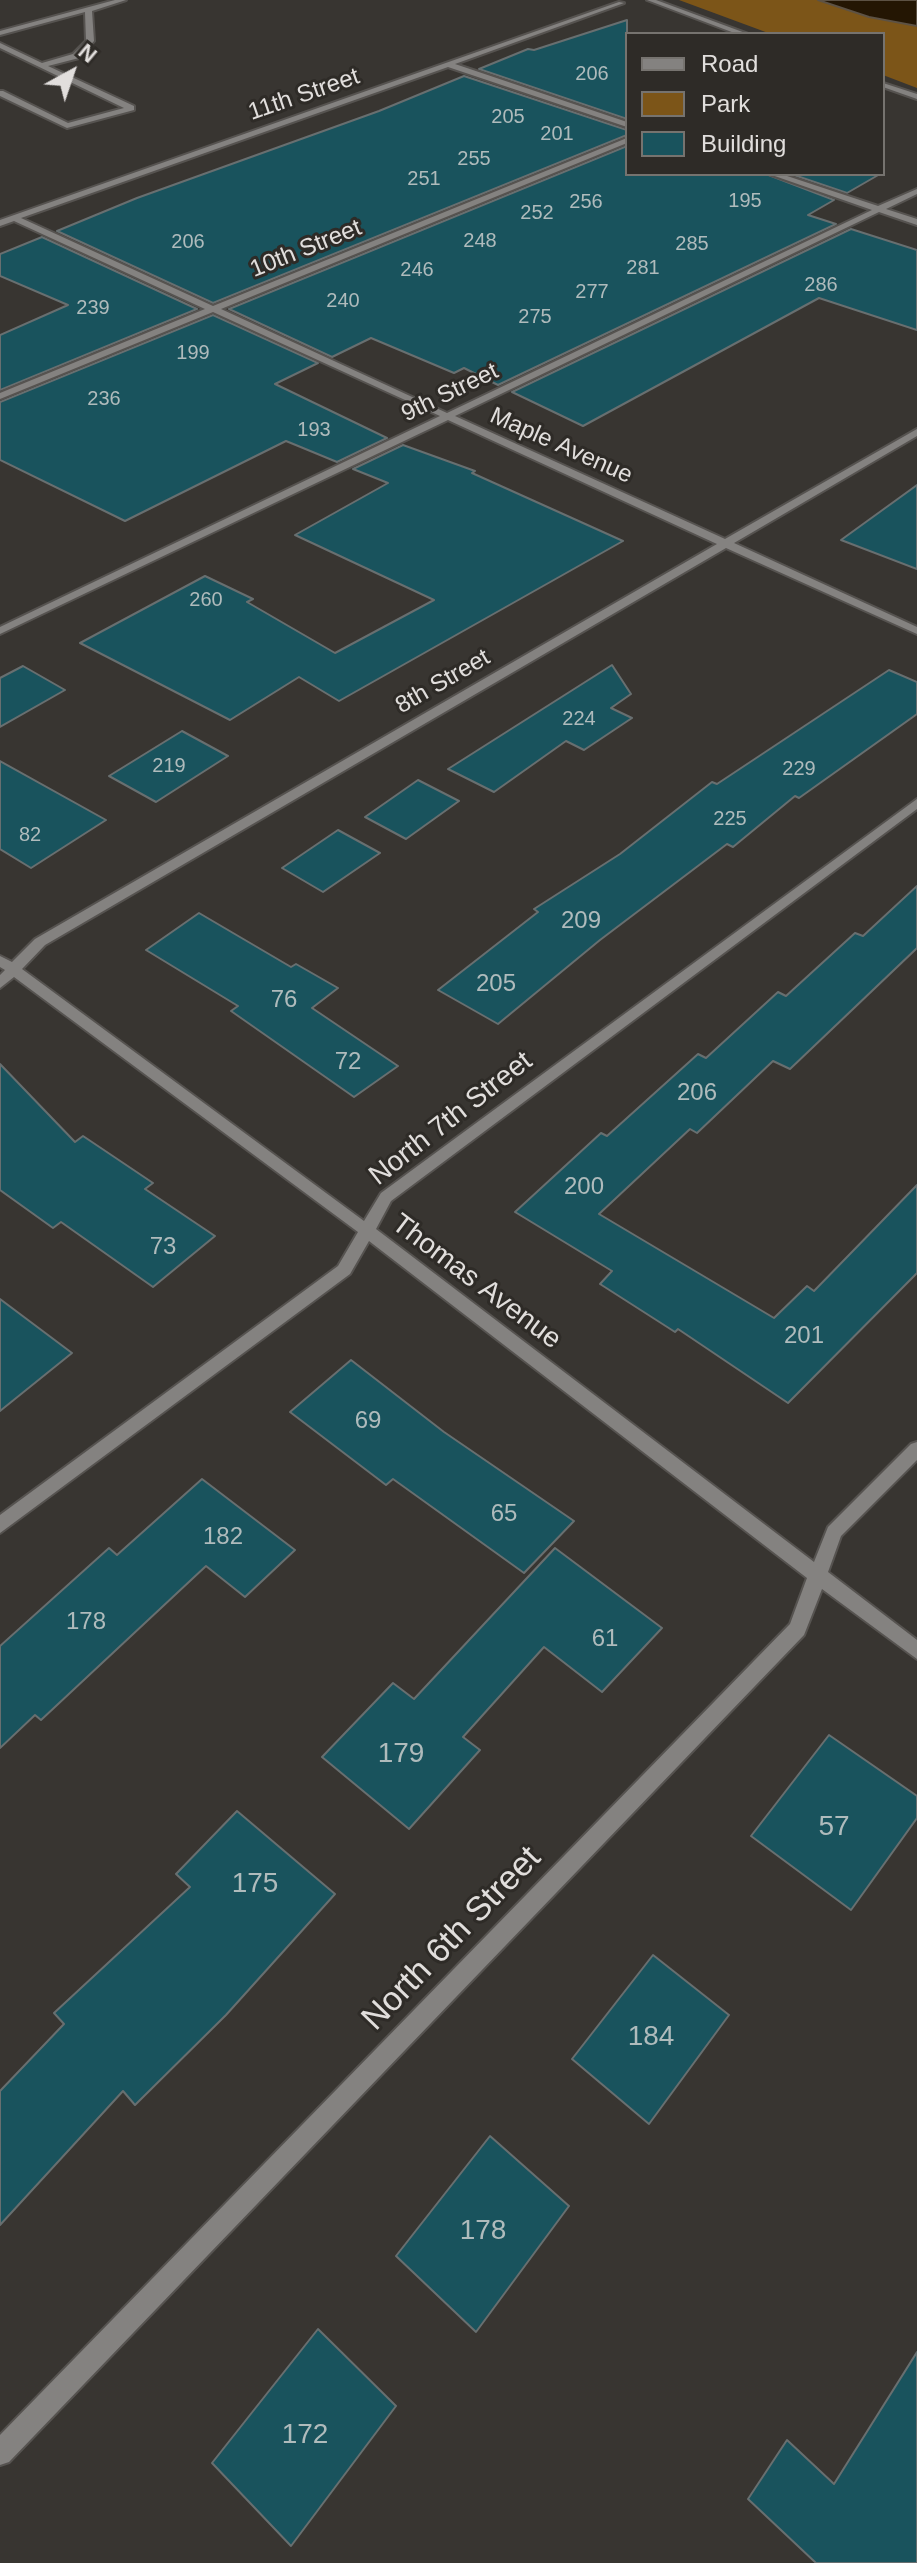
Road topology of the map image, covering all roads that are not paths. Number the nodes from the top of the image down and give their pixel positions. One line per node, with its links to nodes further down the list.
1 (123, 0): 4 (street)
2 (650, 0): 5 (street)
3 (621, 3): 9 (street, 11th Street)
4 (88, 9): 6 (street); 8 (street)
5 (738, 32)
6 (0, 33)
7 (0, 45): 8 (street)
8 (42, 65): 11 (street)
9 (450, 65): 13 (street); 18 (street, 11th Street)
10 (885, 86): 12 (street)
11 (0, 93)
12 (917, 97)
13 (625, 124)
14 (625, 141): 21 (street, 10th Street)
15 (779, 176): 17 (street)
16 (917, 191): 17 (street, 9th Street)
17 (879, 209): 19 (street); 23 (street, 9th Street)
18 (14, 218): 20 (street, 11th Street); 21 (street, Maple Avenue)
19 (917, 222)
20 (0, 223)
21 (212, 309): 22 (street, 10th Street); 23 (street, Maple Avenue)
22 (0, 396)
23 (447, 417): 25 (street, Maple Avenue); 26 (street, 9th Street)
24 (917, 432): 25 (street, 8th Street)
25 (725, 543): 27 (street, Maple Avenue); 29 (street, 8th Street)
26 (0, 631)
27 (917, 631)
28 (917, 803): 31 (street, North 7th Street)
29 (7, 965): 30 (street, 8th Street); 31 (street, Thomas Avenue)
30 (0, 983)
31 (366, 1230): 33 (street, North 7th Street); 34 (street, Thomas Avenue)
32 (917, 1449): 34 (street, North 6th Street)
33 (0, 1525)
34 (817, 1576): 35 (street, Thomas Avenue); 36 (street, North 6th Street)
35 (917, 1651)
36 (0, 2453)

